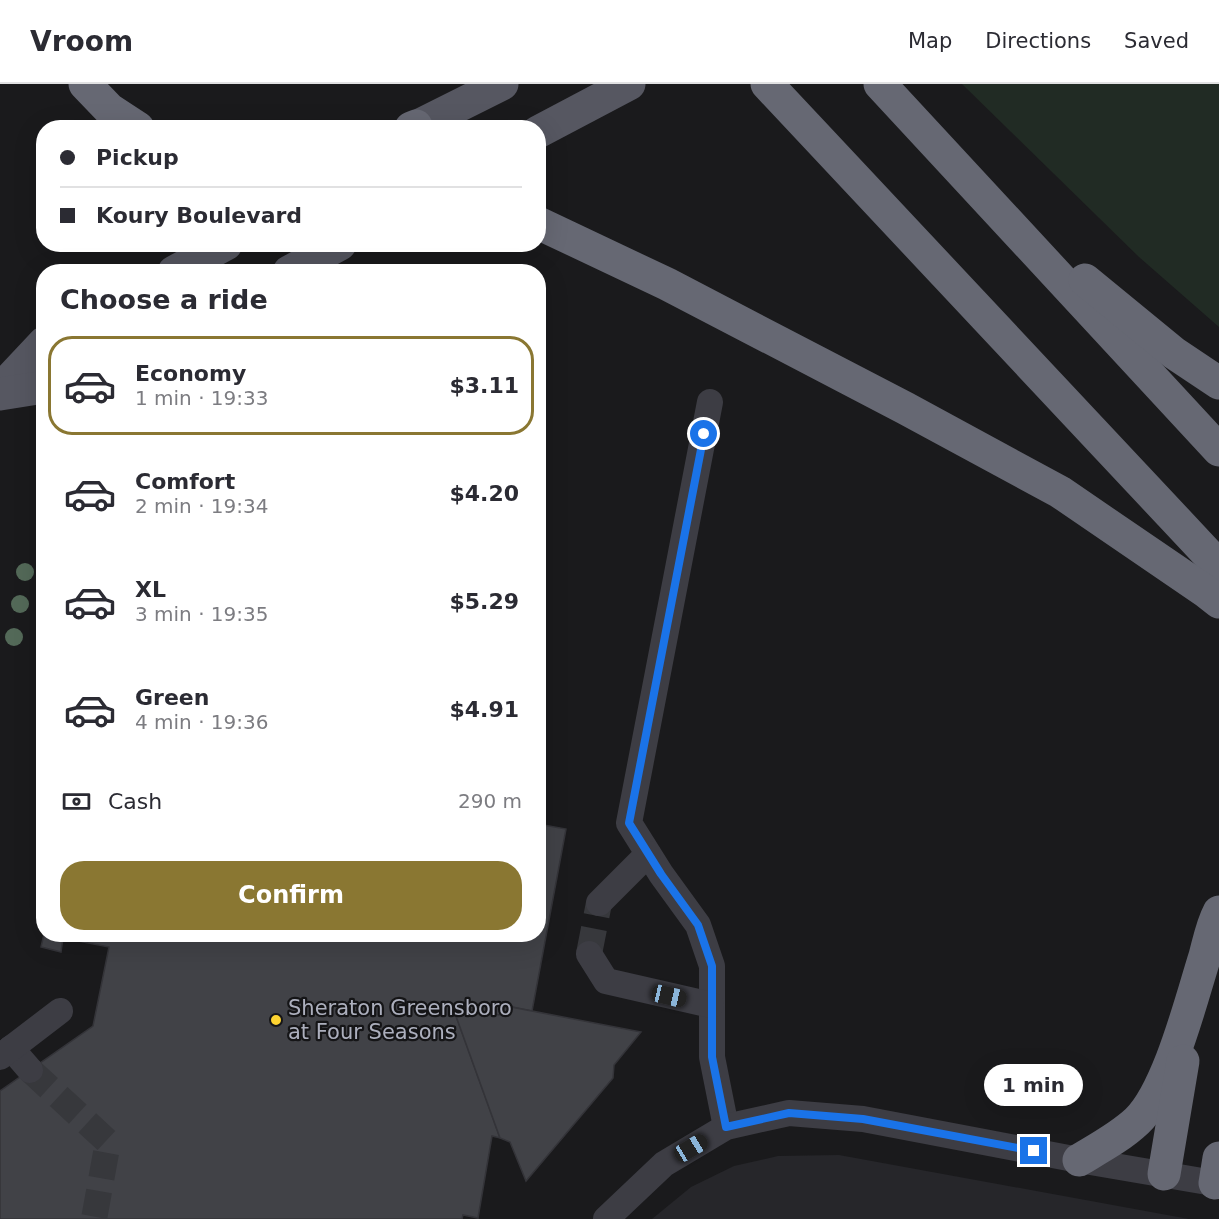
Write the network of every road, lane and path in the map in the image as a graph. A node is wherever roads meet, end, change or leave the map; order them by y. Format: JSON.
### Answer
{"nodes":[{"id":1,"x":85,"y":84,"type":"edge"},
{"id":2,"x":501,"y":84,"type":"edge"},
{"id":3,"x":629,"y":84,"type":"edge"},
{"id":4,"x":884,"y":88,"type":"edge"},
{"id":5,"x":774,"y":92,"type":"edge"},
{"id":6,"x":910,"y":116,"type":"junction"},
{"id":7,"x":126,"y":120,"type":"edge"},
{"id":8,"x":428,"y":120,"type":"edge"},
{"id":9,"x":546,"y":128,"type":"edge"},
{"id":10,"x":546,"y":227,"type":"edge"},
{"id":11,"x":211,"y":252,"type":"edge"},
{"id":12,"x":325,"y":252,"type":"edge"},
{"id":13,"x":189,"y":264,"type":"edge"},
{"id":14,"x":304,"y":264,"type":"edge"},
{"id":15,"x":36,"y":352,"type":"edge"},
{"id":16,"x":1219,"y":383,"type":"edge"},
{"id":17,"x":36,"y":388,"type":"edge"},
{"id":18,"x":0,"y":390,"type":"edge"},
{"id":19,"x":0,"y":394,"type":"edge"},
{"id":20,"x":710,"y":402,"type":"dead end"},
{"id":21,"x":1219,"y":450,"type":"edge"},
{"id":22,"x":1219,"y":566,"type":"edge"},
{"id":23,"x":1219,"y":603,"type":"edge"},
{"id":24,"x":648,"y":854,"type":"junction"},
{"id":25,"x":599,"y":903,"type":"tunnel mouth"},
{"id":26,"x":1219,"y":912,"type":"edge"},
{"id":27,"x":589,"y":954,"type":"tunnel mouth"},
{"id":28,"x":711,"y":1005,"type":"junction"},
{"id":29,"x":60,"y":1011,"type":"dead end"},
{"id":30,"x":1188,"y":1011,"type":"junction"},
{"id":31,"x":5,"y":1052,"type":"edge"},
{"id":32,"x":30,"y":1070,"type":"tunnel mouth"},
{"id":33,"x":726,"y":1127,"type":"junction"},
{"id":34,"x":1079,"y":1160,"type":"junction"},
{"id":35,"x":1164,"y":1174,"type":"junction"},
{"id":36,"x":1218,"y":1175,"type":"edge"},
{"id":37,"x":606,"y":1219,"type":"edge"}],
"edges":[{"from":1,"to":7,"type":"highway"},
{"from":2,"to":8,"type":"main road"},
{"from":3,"to":9,"type":"main road"},
{"from":4,"to":6,"type":"highway"},
{"from":5,"to":22,"type":"highway"},
{"from":6,"to":16,"type":"highway"},
{"from":6,"to":21,"type":"highway"},
{"from":10,"to":23,"type":"highway"},
{"from":11,"to":13,"type":"main road"},
{"from":12,"to":14,"type":"main road"},
{"from":15,"to":18,"type":"main road"},
{"from":17,"to":19,"type":"main road"},
{"from":20,"to":24,"type":"street"},
{"from":24,"to":25,"type":"street"},
{"from":24,"to":28,"type":"street"},
{"from":26,"to":30,"type":"highway"},
{"from":27,"to":28,"type":"street"},
{"from":28,"to":33,"type":"street"},
{"from":29,"to":31,"type":"street"},
{"from":30,"to":34,"type":"highway"},
{"from":30,"to":35,"type":"highway"},
{"from":31,"to":32,"type":"street"},
{"from":33,"to":34,"type":"street"},
{"from":33,"to":37,"type":"street"},
{"from":34,"to":35,"type":"street"},
{"from":35,"to":36,"type":"street"}]}
